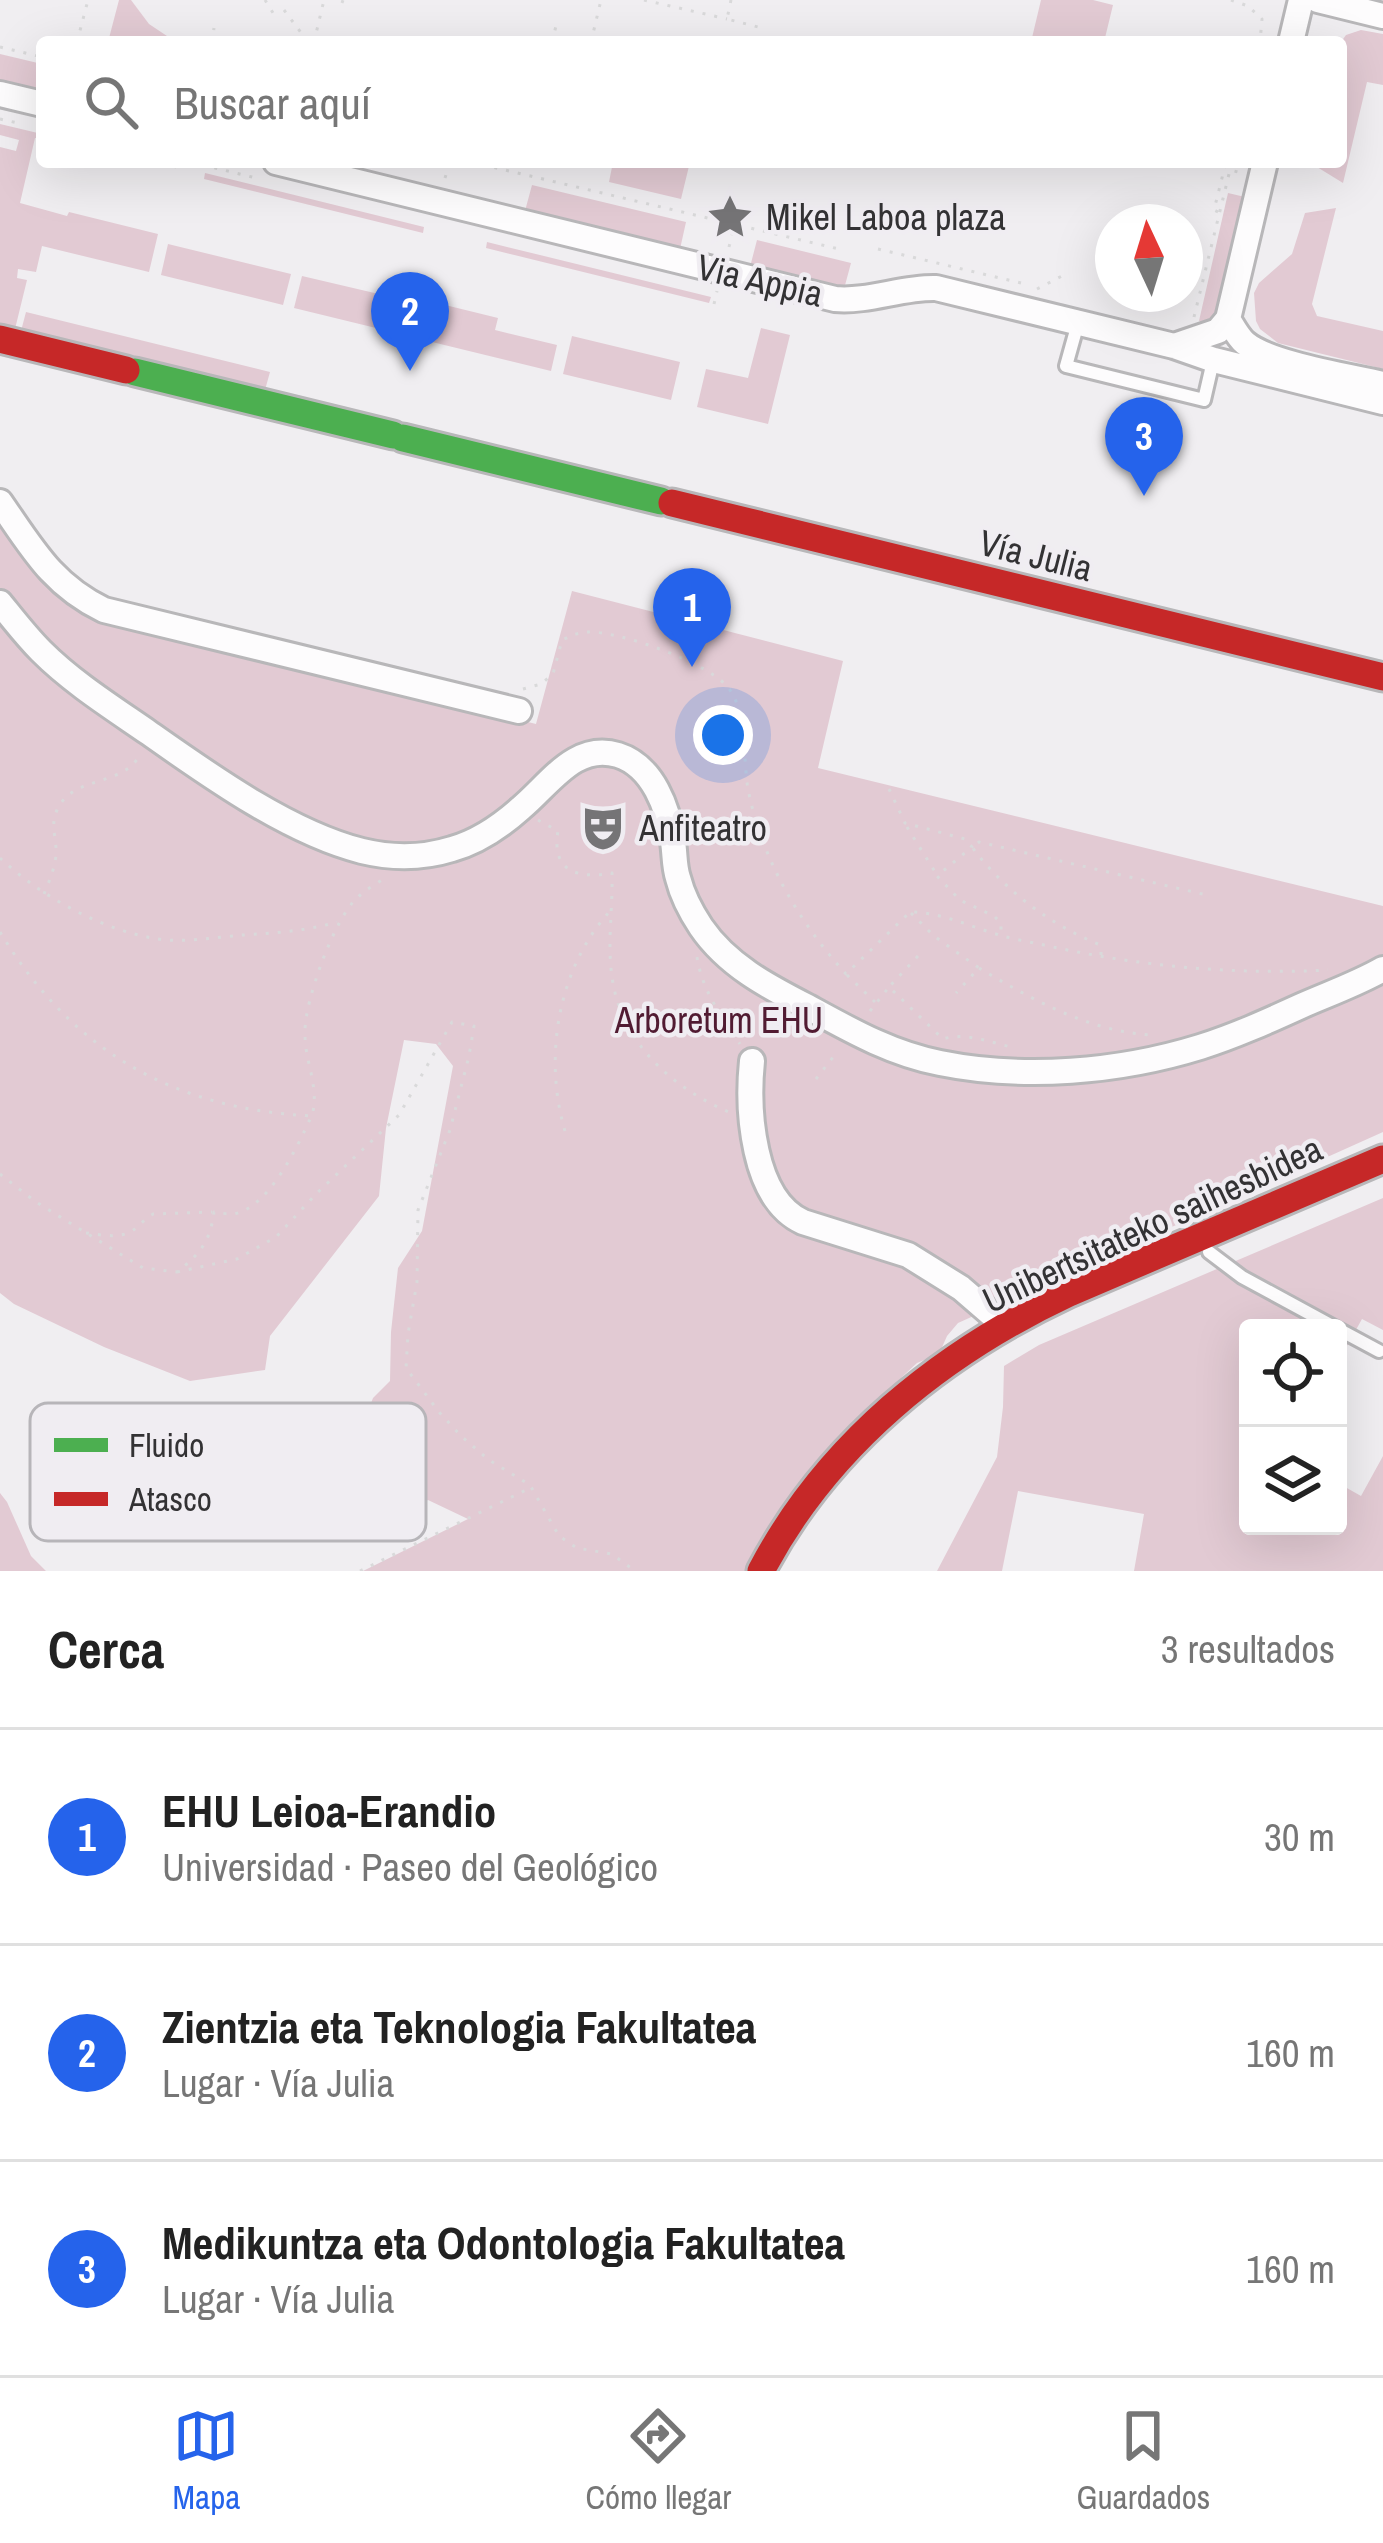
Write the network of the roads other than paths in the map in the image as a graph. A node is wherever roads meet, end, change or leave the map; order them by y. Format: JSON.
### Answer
{"nodes":[{"id":1,"x":1301,"y":0,"type":"edge"},
{"id":2,"x":1318,"y":0,"type":"edge"},
{"id":3,"x":1383,"y":16,"type":"edge"},
{"id":4,"x":1292,"y":36,"type":"edge"},
{"id":5,"x":0,"y":94,"type":"edge"},
{"id":6,"x":36,"y":103,"type":"edge"},
{"id":7,"x":300,"y":168,"type":"edge"},
{"id":8,"x":1263,"y":170,"type":"edge"},
{"id":9,"x":1228,"y":320,"type":"junction"},
{"id":10,"x":1078,"y":323,"type":"junction"},
{"id":11,"x":1183,"y":337,"type":"junction"},
{"id":12,"x":0,"y":339,"type":"edge"},
{"id":13,"x":1244,"y":342,"type":"junction"},
{"id":14,"x":1214,"y":360,"type":"junction"},
{"id":15,"x":1383,"y":384,"type":"edge"},
{"id":16,"x":1383,"y":402,"type":"edge"},
{"id":17,"x":0,"y":502,"type":"edge"},
{"id":18,"x":0,"y":603,"type":"edge"},
{"id":19,"x":1383,"y":677,"type":"edge"},
{"id":20,"x":519,"y":711,"type":"road end"},
{"id":21,"x":1383,"y":969,"type":"edge"},
{"id":22,"x":752,"y":1060,"type":"road end"},
{"id":23,"x":1383,"y":1159,"type":"edge"},
{"id":24,"x":1383,"y":1176,"type":"edge"},
{"id":25,"x":1209,"y":1252,"type":"junction"},
{"id":26,"x":1319,"y":1319,"type":"edge"},
{"id":27,"x":1005,"y":1326,"type":"junction"},
{"id":28,"x":1347,"y":1334,"type":"edge"},
{"id":29,"x":1379,"y":1352,"type":"dead end"},
{"id":30,"x":761,"y":1571,"type":"edge"},
{"id":31,"x":779,"y":1571,"type":"edge"}],
"edges":[{"from":1,"to":4,"type":"street"},
{"from":2,"to":3,"type":"street"},
{"from":5,"to":6,"type":"street"},
{"from":7,"to":10,"type":"street","name":"Via Appia"},
{"from":8,"to":9,"type":"street"},
{"from":9,"to":11,"type":"street"},
{"from":9,"to":13,"type":"street"},
{"from":10,"to":11,"type":"street","name":"Via Appia"},
{"from":10,"to":14,"type":"lane"},
{"from":11,"to":14,"type":"street","name":"Via Appia"},
{"from":12,"to":19,"type":"main road","name":"Vía Julia"},
{"from":13,"to":14,"type":"street"},
{"from":13,"to":15,"type":"street"},
{"from":14,"to":16,"type":"street","name":"Via Appia"},
{"from":17,"to":20,"type":"street"},
{"from":18,"to":21,"type":"street"},
{"from":22,"to":27,"type":"street"},
{"from":23,"to":27,"type":"main road","name":"Unibertsitateko saihesbidea"},
{"from":24,"to":25,"type":"main road","name":"Unibertsitateko saihesbidea"},
{"from":25,"to":26,"type":"lane"},
{"from":25,"to":31,"type":"main road","name":"Unibertsitateko saihesbidea"},
{"from":27,"to":30,"type":"main road","name":"Unibertsitateko saihesbidea"},
{"from":28,"to":29,"type":"lane"}]}
